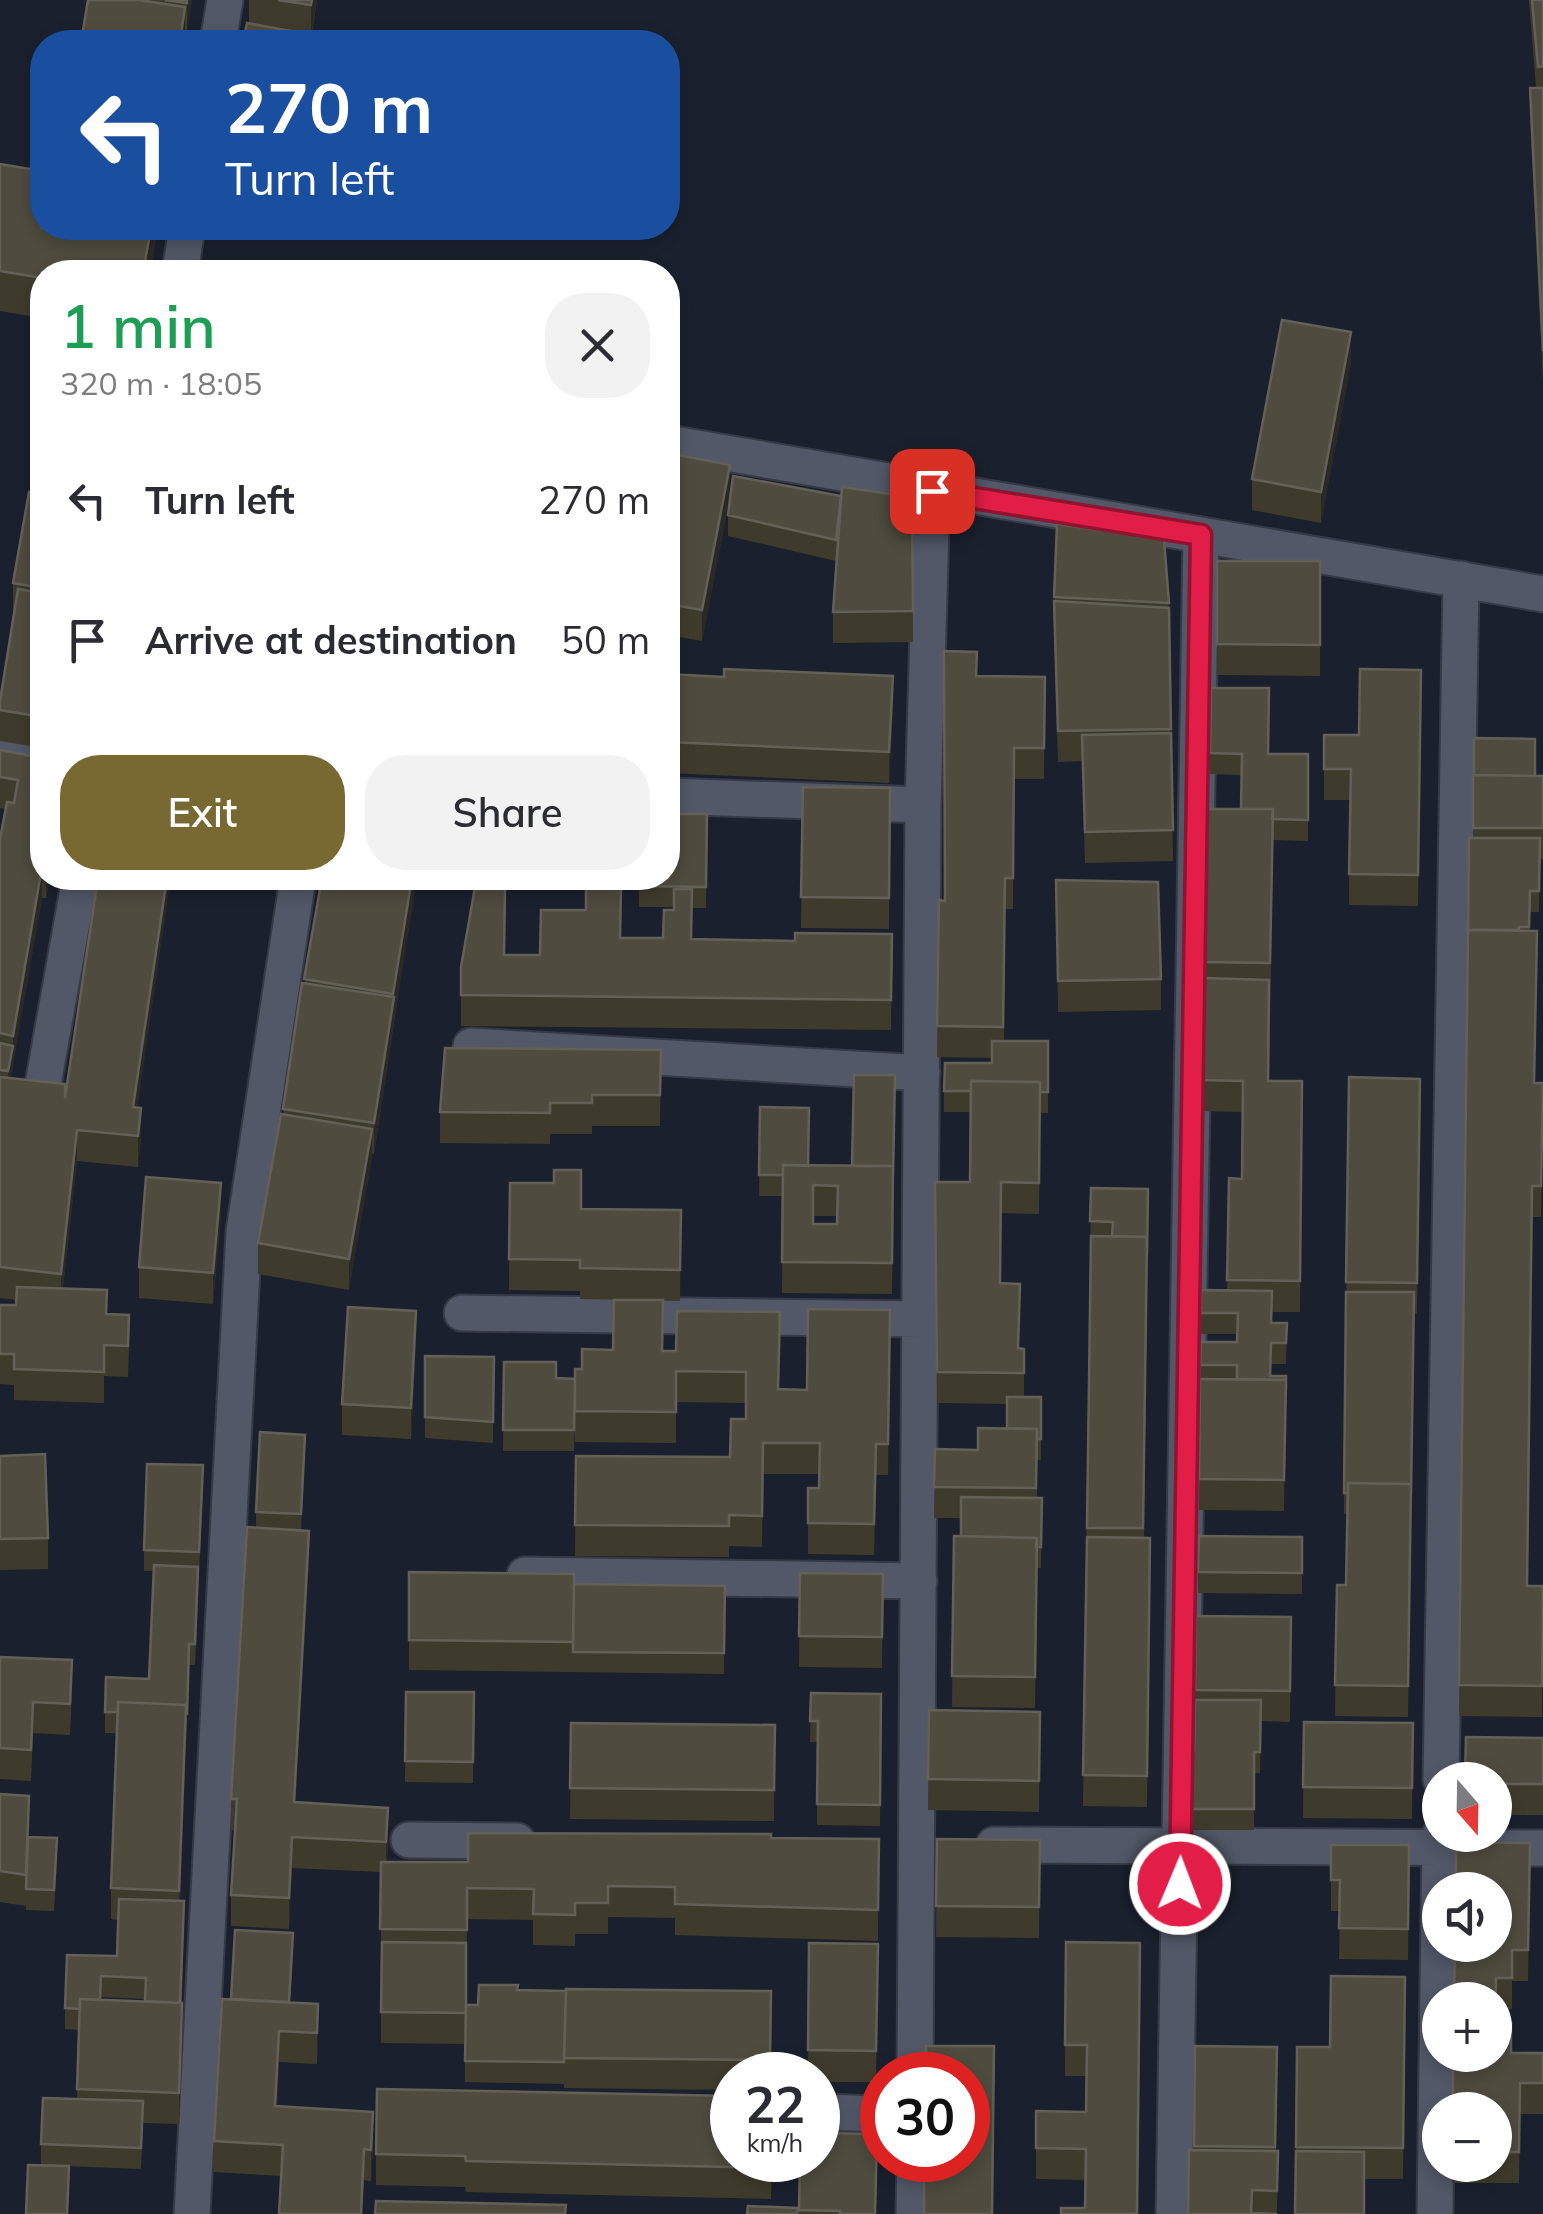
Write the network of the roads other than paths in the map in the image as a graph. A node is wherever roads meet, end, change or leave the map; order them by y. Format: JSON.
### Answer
{"nodes":[{"id":1,"x":224,"y":0,"type":"edge"},
{"id":2,"x":220,"y":30,"type":"edge"},
{"id":3,"x":680,"y":446,"type":"edge"},
{"id":4,"x":932,"y":491,"type":"junction"},
{"id":5,"x":1201,"y":535,"type":"junction"},
{"id":6,"x":1461,"y":579,"type":"junction"},
{"id":7,"x":1543,"y":594,"type":"edge"},
{"id":8,"x":0,"y":746,"type":"edge"},
{"id":9,"x":30,"y":751,"type":"edge"},
{"id":10,"x":680,"y":796,"type":"edge"},
{"id":11,"x":924,"y":805,"type":"junction"},
{"id":12,"x":78,"y":890,"type":"edge"},
{"id":13,"x":296,"y":890,"type":"edge"},
{"id":14,"x":471,"y":1046,"type":"edge"},
{"id":15,"x":922,"y":1073,"type":"junction"},
{"id":16,"x":42,"y":1090,"type":"edge"},
{"id":17,"x":462,"y":1313,"type":"dead end"},
{"id":18,"x":920,"y":1319,"type":"junction"},
{"id":19,"x":493,"y":1574,"type":"edge"},
{"id":20,"x":919,"y":1581,"type":"junction"},
{"id":21,"x":1441,"y":1762,"type":"edge"},
{"id":22,"x":409,"y":1840,"type":"dead end"},
{"id":23,"x":1422,"y":1840,"type":"edge"},
{"id":24,"x":546,"y":1841,"type":"edge"},
{"id":25,"x":878,"y":1844,"type":"edge"},
{"id":26,"x":918,"y":1844,"type":"junction"},
{"id":27,"x":1512,"y":1846,"type":"edge"},
{"id":28,"x":1181,"y":1847,"type":"junction"},
{"id":29,"x":1543,"y":1848,"type":"edge"},
{"id":30,"x":1440,"y":1852,"type":"edge"},
{"id":31,"x":916,"y":2052,"type":"edge"},
{"id":32,"x":914,"y":2182,"type":"edge"},
{"id":33,"x":192,"y":2214,"type":"edge"},
{"id":34,"x":914,"y":2214,"type":"edge"},
{"id":35,"x":1174,"y":2214,"type":"edge"},
{"id":36,"x":1435,"y":2214,"type":"edge"}],
"edges":[{"from":1,"to":2,"type":"street"},
{"from":3,"to":4,"type":"street"},
{"from":4,"to":5,"type":"street"},
{"from":4,"to":11,"type":"street"},
{"from":5,"to":6,"type":"street"},
{"from":5,"to":28,"type":"street"},
{"from":6,"to":7,"type":"street"},
{"from":6,"to":21,"type":"street"},
{"from":8,"to":9,"type":"street"},
{"from":10,"to":11,"type":"street"},
{"from":11,"to":15,"type":"street"},
{"from":12,"to":16,"type":"street"},
{"from":13,"to":33,"type":"street"},
{"from":14,"to":15,"type":"street"},
{"from":15,"to":18,"type":"street"},
{"from":17,"to":18,"type":"street"},
{"from":18,"to":20,"type":"street"},
{"from":19,"to":20,"type":"street"},
{"from":20,"to":26,"type":"street"},
{"from":22,"to":24,"type":"street"},
{"from":23,"to":28,"type":"street"},
{"from":25,"to":26,"type":"street"},
{"from":26,"to":28,"type":"street"},
{"from":26,"to":31,"type":"street"},
{"from":27,"to":29,"type":"street"},
{"from":28,"to":35,"type":"street"},
{"from":30,"to":36,"type":"street"},
{"from":32,"to":34,"type":"street"}]}
